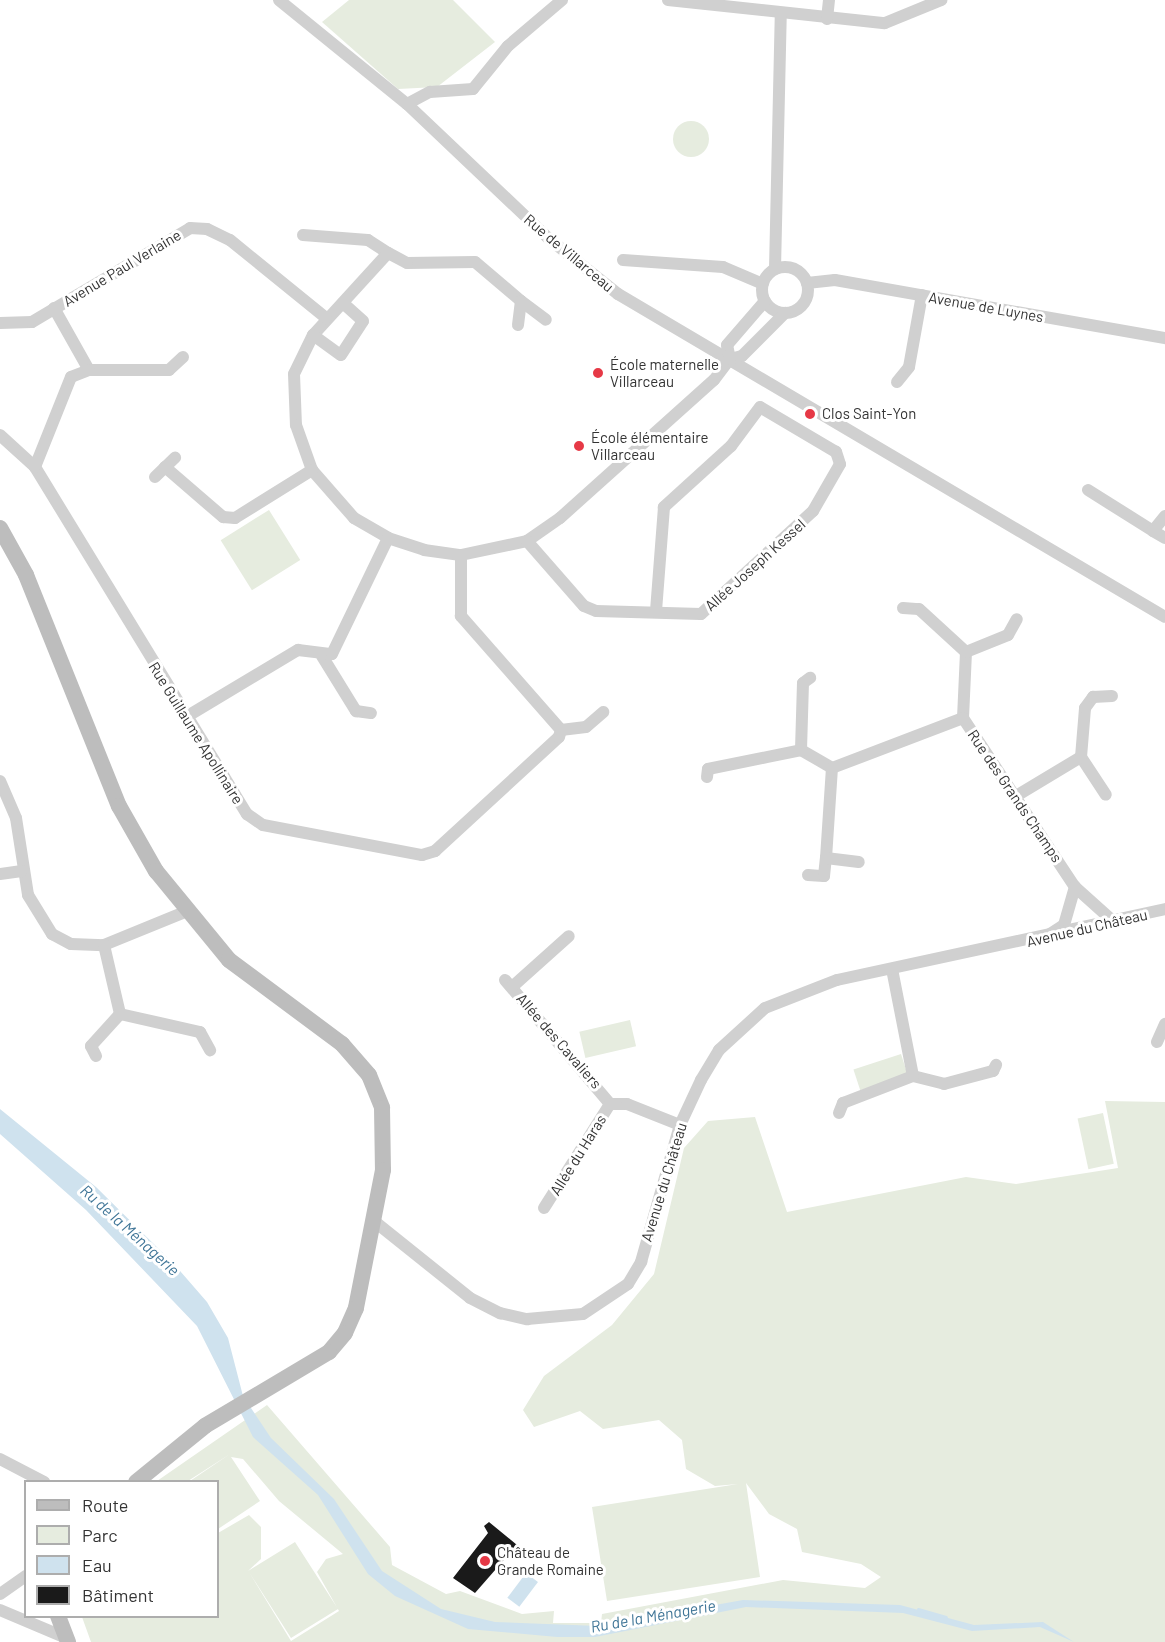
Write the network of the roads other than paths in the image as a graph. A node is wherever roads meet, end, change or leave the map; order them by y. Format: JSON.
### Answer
{"nodes":[{"id":1,"x":279,"y":0,"type":"edge"},
{"id":2,"x":562,"y":0,"type":"edge"},
{"id":3,"x":668,"y":0,"type":"edge"},
{"id":4,"x":829,"y":0,"type":"edge"},
{"id":5,"x":940,"y":0,"type":"edge"},
{"id":6,"x":781,"y":14,"type":"junction"},
{"id":7,"x":827,"y":19,"type":"junction"},
{"id":8,"x":407,"y":105,"type":"junction"},
{"id":9,"x":303,"y":235,"type":"dead end"},
{"id":10,"x":388,"y":253,"type":"junction"},
{"id":11,"x":623,"y":260,"type":"dead end"},
{"id":12,"x":775,"y":269,"type":"junction"},
{"id":13,"x":807,"y":283,"type":"junction"},
{"id":14,"x":763,"y":284,"type":"junction"},
{"id":15,"x":922,"y":296,"type":"junction"},
{"id":16,"x":520,"y":300,"type":"junction"},
{"id":17,"x":765,"y":301,"type":"junction"},
{"id":18,"x":343,"y":303,"type":"junction"},
{"id":19,"x":54,"y":309,"type":"junction"},
{"id":20,"x":785,"y":313,"type":"junction"},
{"id":21,"x":326,"y":318,"type":"junction"},
{"id":22,"x":546,"y":320,"type":"dead end"},
{"id":23,"x":0,"y":323,"type":"edge"},
{"id":24,"x":518,"y":325,"type":"dead end"},
{"id":25,"x":313,"y":335,"type":"junction"},
{"id":26,"x":1165,"y":338,"type":"edge"},
{"id":27,"x":183,"y":357,"type":"dead end"},
{"id":28,"x":730,"y":359,"type":"junction"},
{"id":29,"x":88,"y":370,"type":"junction"},
{"id":30,"x":897,"y":381,"type":"dead end"},
{"id":31,"x":0,"y":435,"type":"edge"},
{"id":32,"x":176,"y":458,"type":"dead end"},
{"id":33,"x":35,"y":467,"type":"junction"},
{"id":34,"x":165,"y":467,"type":"junction"},
{"id":35,"x":312,"y":470,"type":"junction"},
{"id":36,"x":155,"y":477,"type":"dead end"},
{"id":37,"x":1089,"y":490,"type":"dead end"},
{"id":38,"x":1165,"y":516,"type":"edge"},
{"id":39,"x":0,"y":528,"type":"edge"},
{"id":40,"x":1153,"y":531,"type":"junction"},
{"id":41,"x":388,"y":538,"type":"junction"},
{"id":42,"x":1165,"y":538,"type":"edge"},
{"id":43,"x":527,"y":542,"type":"junction"},
{"id":44,"x":461,"y":555,"type":"junction"},
{"id":45,"x":903,"y":608,"type":"dead end"},
{"id":46,"x":656,"y":612,"type":"junction"},
{"id":47,"x":1165,"y":617,"type":"edge"},
{"id":48,"x":1017,"y":619,"type":"dead end"},
{"id":49,"x":966,"y":652,"type":"junction"},
{"id":50,"x":322,"y":656,"type":"junction"},
{"id":51,"x":810,"y":678,"type":"dead end"},
{"id":52,"x":1112,"y":696,"type":"dead end"},
{"id":53,"x":603,"y":712,"type":"dead end"},
{"id":54,"x":371,"y":713,"type":"dead end"},
{"id":55,"x":186,"y":717,"type":"junction"},
{"id":56,"x":963,"y":718,"type":"junction"},
{"id":57,"x":561,"y":730,"type":"junction"},
{"id":58,"x":801,"y":750,"type":"junction"},
{"id":59,"x":1081,"y":757,"type":"junction"},
{"id":60,"x":832,"y":768,"type":"junction"},
{"id":61,"x":707,"y":777,"type":"dead end"},
{"id":62,"x":0,"y":781,"type":"edge"},
{"id":63,"x":1106,"y":795,"type":"dead end"},
{"id":64,"x":1016,"y":796,"type":"junction"},
{"id":65,"x":826,"y":858,"type":"junction"},
{"id":66,"x":859,"y":862,"type":"dead end"},
{"id":67,"x":22,"y":871,"type":"junction"},
{"id":68,"x":0,"y":874,"type":"edge"},
{"id":69,"x":808,"y":875,"type":"dead end"},
{"id":70,"x":1075,"y":887,"type":"junction"},
{"id":71,"x":1165,"y":909,"type":"edge"},
{"id":72,"x":185,"y":912,"type":"junction"},
{"id":73,"x":1114,"y":922,"type":"junction"},
{"id":74,"x":569,"y":936,"type":"dead end"},
{"id":75,"x":1040,"y":940,"type":"junction"},
{"id":76,"x":104,"y":945,"type":"junction"},
{"id":77,"x":892,"y":969,"type":"junction"},
{"id":78,"x":120,"y":1014,"type":"junction"},
{"id":79,"x":1165,"y":1024,"type":"edge"},
{"id":80,"x":1157,"y":1042,"type":"dead end"},
{"id":81,"x":210,"y":1050,"type":"dead end"},
{"id":82,"x":96,"y":1056,"type":"dead end"},
{"id":83,"x":996,"y":1065,"type":"dead end"},
{"id":84,"x":913,"y":1076,"type":"junction"},
{"id":85,"x":610,"y":1104,"type":"junction"},
{"id":86,"x":839,"y":1113,"type":"dead end"},
{"id":87,"x":680,"y":1125,"type":"junction"},
{"id":88,"x":544,"y":1208,"type":"dead end"},
{"id":89,"x":374,"y":1221,"type":"junction"},
{"id":90,"x":0,"y":1459,"type":"edge"},
{"id":91,"x":40,"y":1480,"type":"edge"},
{"id":92,"x":139,"y":1480,"type":"edge"},
{"id":93,"x":24,"y":1577,"type":"edge"},
{"id":94,"x":0,"y":1594,"type":"edge"},
{"id":95,"x":0,"y":1610,"type":"edge"},
{"id":96,"x":58,"y":1618,"type":"edge"},
{"id":97,"x":66,"y":1640,"type":"edge"}],
"edges":[{"from":1,"to":8,"type":"street","name":"Rue de Villarceau"},
{"from":2,"to":8,"type":"street"},
{"from":3,"to":6,"type":"street"},
{"from":4,"to":7,"type":"street"},
{"from":5,"to":7,"type":"street"},
{"from":6,"to":7,"type":"street"},
{"from":6,"to":12,"type":"street"},
{"from":8,"to":28,"type":"street","name":"Rue de Villarceau"},
{"from":9,"to":10,"type":"street"},
{"from":10,"to":16,"type":"street"},
{"from":10,"to":18,"type":"street"},
{"from":11,"to":14,"type":"street"},
{"from":12,"to":13,"type":"street"},
{"from":12,"to":14,"type":"street"},
{"from":13,"to":15,"type":"street","name":"Avenue de Luynes"},
{"from":13,"to":20,"type":"street"},
{"from":14,"to":17,"type":"street"},
{"from":15,"to":26,"type":"street","name":"Avenue de Luynes"},
{"from":15,"to":30,"type":"street"},
{"from":16,"to":22,"type":"street"},
{"from":16,"to":24,"type":"street"},
{"from":17,"to":20,"type":"street"},
{"from":17,"to":28,"type":"street"},
{"from":18,"to":21,"type":"street"},
{"from":18,"to":25,"type":"street"},
{"from":19,"to":21,"type":"street","name":"Avenue Paul Verlaine"},
{"from":19,"to":23,"type":"street","name":"Avenue Paul Verlaine"},
{"from":19,"to":29,"type":"street"},
{"from":20,"to":28,"type":"street"},
{"from":21,"to":25,"type":"street"},
{"from":25,"to":35,"type":"street"},
{"from":27,"to":29,"type":"street"},
{"from":28,"to":43,"type":"street"},
{"from":28,"to":47,"type":"street","name":"Rue de Villarceau"},
{"from":29,"to":33,"type":"street"},
{"from":31,"to":33,"type":"street","name":"Rue Guillaume Apollinaire"},
{"from":32,"to":34,"type":"street"},
{"from":33,"to":55,"type":"street","name":"Rue Guillaume Apollinaire"},
{"from":34,"to":35,"type":"street"},
{"from":34,"to":36,"type":"street"},
{"from":35,"to":41,"type":"street"},
{"from":37,"to":40,"type":"street"},
{"from":38,"to":40,"type":"street"},
{"from":39,"to":72,"type":"street"},
{"from":40,"to":42,"type":"street"},
{"from":41,"to":44,"type":"street"},
{"from":41,"to":50,"type":"street"},
{"from":43,"to":44,"type":"street"},
{"from":43,"to":46,"type":"street","name":"Allée Joseph Kessel"},
{"from":44,"to":57,"type":"street"},
{"from":45,"to":49,"type":"street"},
{"from":46,"to":46,"type":"street","name":"Allée Joseph Kessel"},
{"from":48,"to":49,"type":"street"},
{"from":49,"to":56,"type":"street"},
{"from":50,"to":54,"type":"street"},
{"from":50,"to":55,"type":"street"},
{"from":51,"to":58,"type":"street"},
{"from":52,"to":59,"type":"street"},
{"from":53,"to":57,"type":"street"},
{"from":55,"to":57,"type":"street","name":"Rue Guillaume Apollinaire"},
{"from":56,"to":60,"type":"street","name":"Rue des Grands Champs"},
{"from":56,"to":64,"type":"street","name":"Rue des Grands Champs"},
{"from":58,"to":60,"type":"street"},
{"from":58,"to":61,"type":"street"},
{"from":59,"to":63,"type":"street"},
{"from":59,"to":64,"type":"street"},
{"from":60,"to":65,"type":"street"},
{"from":62,"to":67,"type":"street"},
{"from":64,"to":70,"type":"street","name":"Rue des Grands Champs"},
{"from":65,"to":66,"type":"street"},
{"from":65,"to":69,"type":"street"},
{"from":67,"to":68,"type":"street"},
{"from":67,"to":76,"type":"street"},
{"from":70,"to":73,"type":"street","name":"Rue des Grands Champs"},
{"from":70,"to":75,"type":"street"},
{"from":71,"to":73,"type":"street","name":"Avenue du Château"},
{"from":72,"to":76,"type":"street"},
{"from":72,"to":89,"type":"street"},
{"from":73,"to":75,"type":"street","name":"Avenue du Château"},
{"from":74,"to":85,"type":"street","name":"Allée des Cavaliers"},
{"from":75,"to":77,"type":"street","name":"Avenue du Château"},
{"from":76,"to":78,"type":"street"},
{"from":77,"to":84,"type":"street"},
{"from":77,"to":87,"type":"street","name":"Avenue du Château"},
{"from":78,"to":81,"type":"street"},
{"from":78,"to":82,"type":"street"},
{"from":79,"to":80,"type":"street"},
{"from":83,"to":84,"type":"street"},
{"from":84,"to":86,"type":"street"},
{"from":85,"to":87,"type":"street","name":"Allée du Haras"},
{"from":85,"to":88,"type":"street","name":"Allée du Haras"},
{"from":87,"to":89,"type":"street","name":"Avenue du Château"},
{"from":89,"to":92,"type":"street"},
{"from":90,"to":91,"type":"street"},
{"from":93,"to":94,"type":"street"},
{"from":95,"to":97,"type":"street"},
{"from":96,"to":97,"type":"street"}]}
